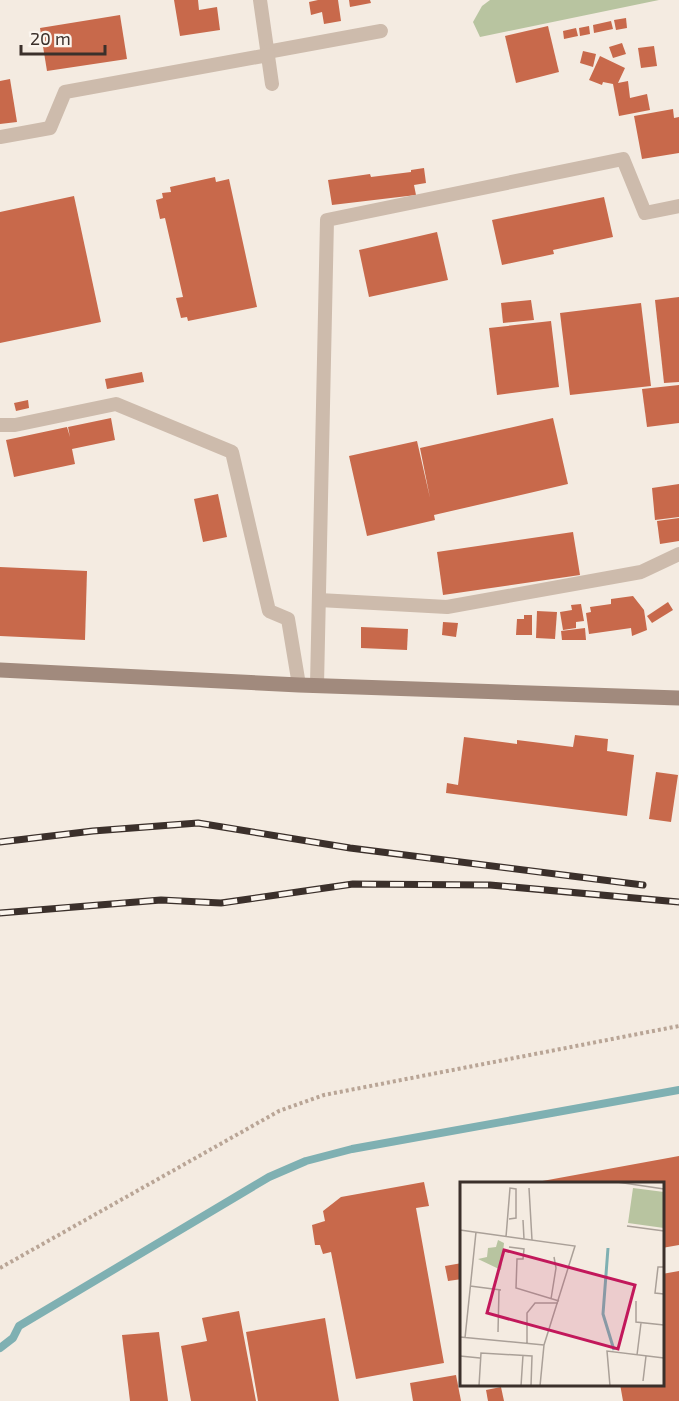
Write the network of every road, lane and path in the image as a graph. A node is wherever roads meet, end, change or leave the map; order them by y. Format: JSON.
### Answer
{"nodes":[{"id":1,"x":260,"y":0,"type":"edge"},
{"id":2,"x":381,"y":31,"type":"dead end"},
{"id":3,"x":267,"y":53,"type":"junction"},
{"id":4,"x":272,"y":84,"type":"dead end"},
{"id":5,"x":0,"y":136,"type":"edge"},
{"id":6,"x":679,"y":206,"type":"edge"},
{"id":7,"x":0,"y":425,"type":"edge"},
{"id":8,"x":679,"y":554,"type":"edge"},
{"id":9,"x":319,"y":600,"type":"junction"},
{"id":10,"x":0,"y":670,"type":"edge"},
{"id":11,"x":299,"y":685,"type":"junction"},
{"id":12,"x":317,"y":686,"type":"junction"},
{"id":13,"x":679,"y":698,"type":"edge"},
{"id":14,"x":679,"y":1026,"type":"edge"},
{"id":15,"x":0,"y":1268,"type":"edge"}],
"edges":[{"from":1,"to":3,"type":"lane"},
{"from":2,"to":3,"type":"lane"},
{"from":3,"to":4,"type":"lane"},
{"from":3,"to":5,"type":"lane"},
{"from":6,"to":9,"type":"lane"},
{"from":7,"to":11,"type":"lane"},
{"from":8,"to":9,"type":"lane"},
{"from":9,"to":12,"type":"lane"},
{"from":10,"to":11,"type":"street"},
{"from":11,"to":12,"type":"street"},
{"from":12,"to":13,"type":"street"},
{"from":14,"to":15,"type":"path"}]}
